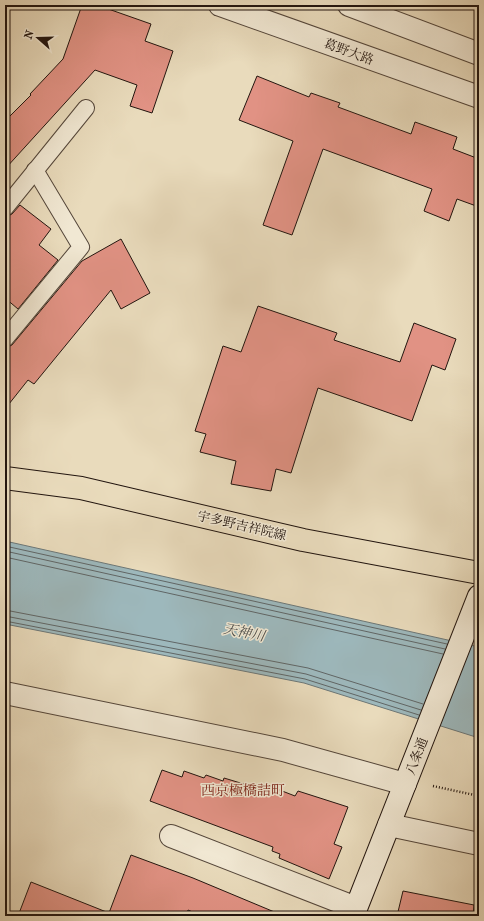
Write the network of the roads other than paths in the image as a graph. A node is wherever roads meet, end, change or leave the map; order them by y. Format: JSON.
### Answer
{"nodes":[{"id":1,"x":220,"y":5,"type":"edge"},
{"id":2,"x":350,"y":5,"type":"edge"},
{"id":3,"x":479,"y":54,"type":"edge"},
{"id":4,"x":479,"y":97,"type":"edge"},
{"id":5,"x":86,"y":108,"type":"dead end"},
{"id":6,"x":35,"y":170,"type":"junction"},
{"id":7,"x":5,"y":208,"type":"edge"},
{"id":8,"x":5,"y":339,"type":"edge"},
{"id":9,"x":5,"y":478,"type":"edge"},
{"id":10,"x":479,"y":573,"type":"edge"},
{"id":11,"x":476,"y":604,"type":"edge"},
{"id":12,"x":5,"y":693,"type":"edge"},
{"id":13,"x":405,"y":784,"type":"junction"},
{"id":14,"x":389,"y":825,"type":"junction"},
{"id":15,"x":170,"y":836,"type":"dead end"},
{"id":16,"x":479,"y":844,"type":"edge"},
{"id":17,"x":355,"y":912,"type":"edge"}],
"edges":[{"from":1,"to":4,"type":"street","name":"葛野大路"},
{"from":2,"to":3,"type":"street"},
{"from":5,"to":6,"type":"lane"},
{"from":6,"to":7,"type":"lane"},
{"from":6,"to":8,"type":"lane"},
{"from":9,"to":10,"type":"main road","name":"宇多野吉祥院線"},
{"from":11,"to":13,"type":"street","name":"八条通"},
{"from":12,"to":13,"type":"street"},
{"from":13,"to":14,"type":"street","name":"八条通"},
{"from":14,"to":16,"type":"street"},
{"from":14,"to":17,"type":"street","name":"八条通"},
{"from":15,"to":17,"type":"street"}]}
